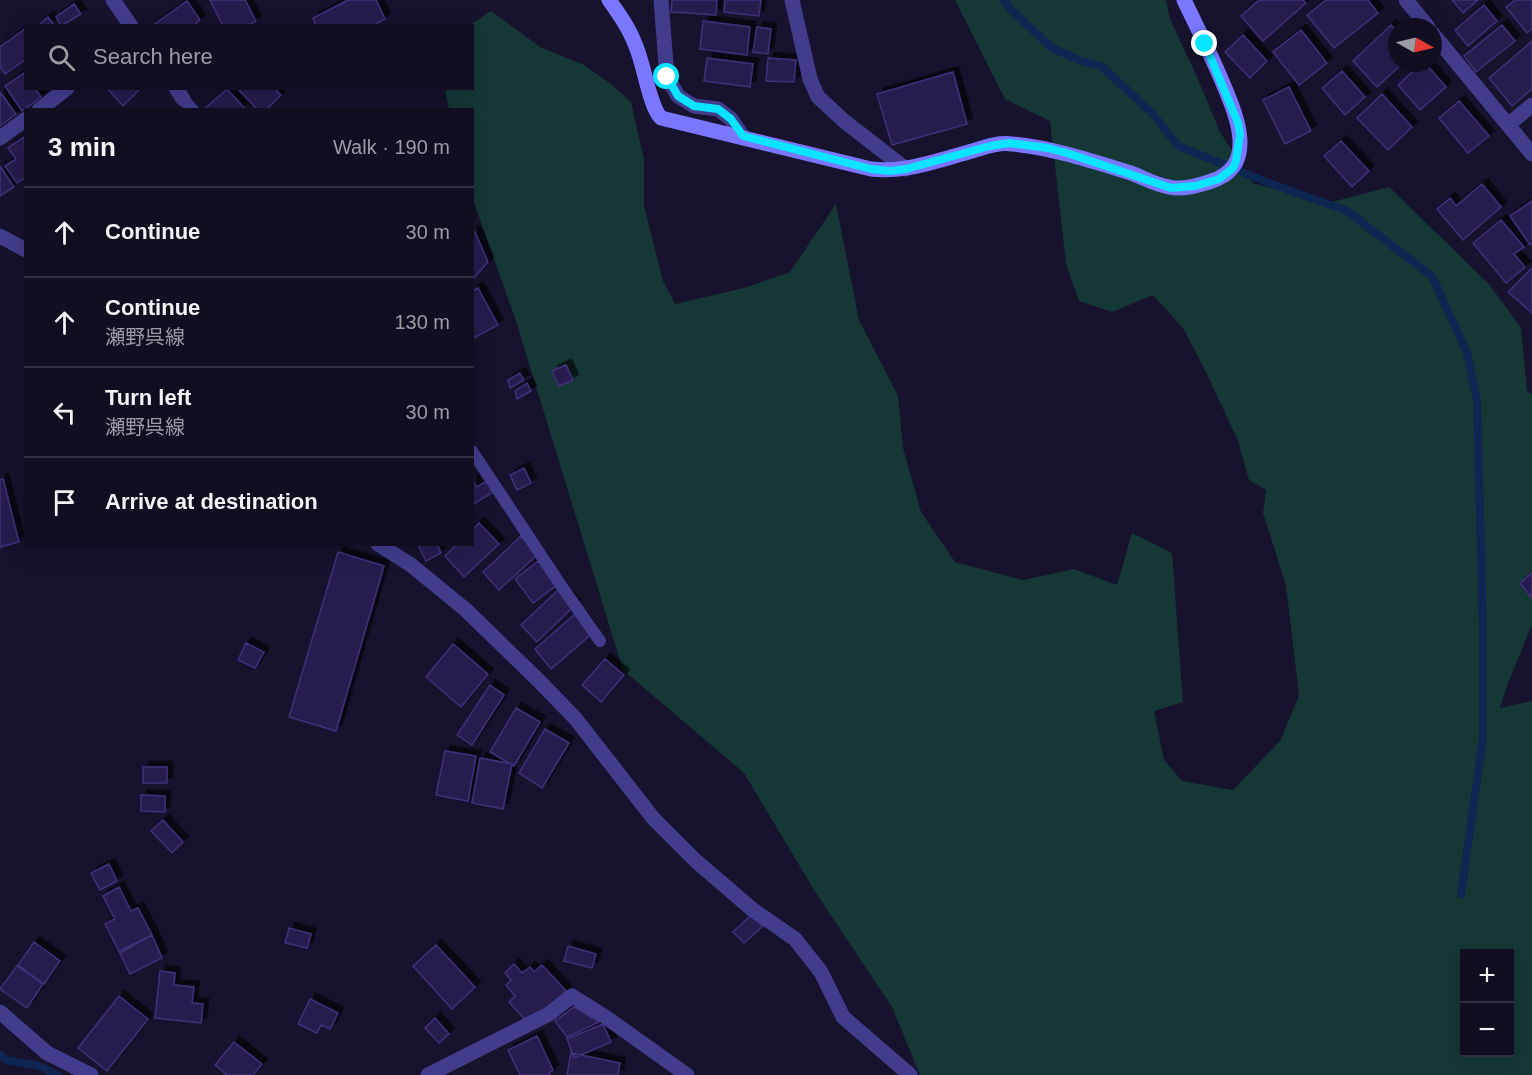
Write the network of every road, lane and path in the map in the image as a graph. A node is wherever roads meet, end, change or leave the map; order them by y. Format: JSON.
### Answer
{"nodes":[{"id":1,"x":113,"y":0,"type":"edge"},
{"id":2,"x":609,"y":0,"type":"edge"},
{"id":3,"x":661,"y":0,"type":"edge"},
{"id":4,"x":792,"y":0,"type":"edge"},
{"id":5,"x":1185,"y":0,"type":"edge"},
{"id":6,"x":1406,"y":0,"type":"edge"},
{"id":7,"x":1421,"y":18,"type":"edge"},
{"id":8,"x":130,"y":24,"type":"edge"},
{"id":9,"x":1442,"y":44,"type":"edge"},
{"id":10,"x":64,"y":90,"type":"edge"},
{"id":11,"x":1532,"y":105,"type":"edge"},
{"id":12,"x":42,"y":108,"type":"edge"},
{"id":13,"x":24,"y":120,"type":"edge"},
{"id":14,"x":1508,"y":125,"type":"junction"},
{"id":15,"x":743,"y":136,"type":"junction"},
{"id":16,"x":0,"y":138,"type":"edge"},
{"id":17,"x":1532,"y":154,"type":"edge"},
{"id":18,"x":906,"y":169,"type":"junction"},
{"id":19,"x":0,"y":236,"type":"edge"},
{"id":20,"x":24,"y":249,"type":"edge"},
{"id":21,"x":474,"y":454,"type":"edge"},
{"id":22,"x":381,"y":546,"type":"edge"},
{"id":23,"x":600,"y":640,"type":"dead end"},
{"id":24,"x":0,"y":1012,"type":"edge"},
{"id":25,"x":91,"y":1075,"type":"edge"},
{"id":26,"x":428,"y":1075,"type":"edge"},
{"id":27,"x":687,"y":1075,"type":"edge"},
{"id":28,"x":910,"y":1075,"type":"edge"}],
"edges":[{"from":1,"to":8,"type":"street"},
{"from":2,"to":15,"type":"main road"},
{"from":3,"to":15,"type":"street"},
{"from":4,"to":18,"type":"street"},
{"from":5,"to":18,"type":"main road"},
{"from":6,"to":7,"type":"street"},
{"from":9,"to":14,"type":"street"},
{"from":10,"to":12,"type":"street"},
{"from":11,"to":14,"type":"street"},
{"from":13,"to":16,"type":"street"},
{"from":14,"to":17,"type":"street"},
{"from":15,"to":18,"type":"main road"},
{"from":19,"to":20,"type":"street"},
{"from":21,"to":23,"type":"lane"},
{"from":22,"to":28,"type":"street"},
{"from":24,"to":25,"type":"street"},
{"from":26,"to":27,"type":"street"}]}
